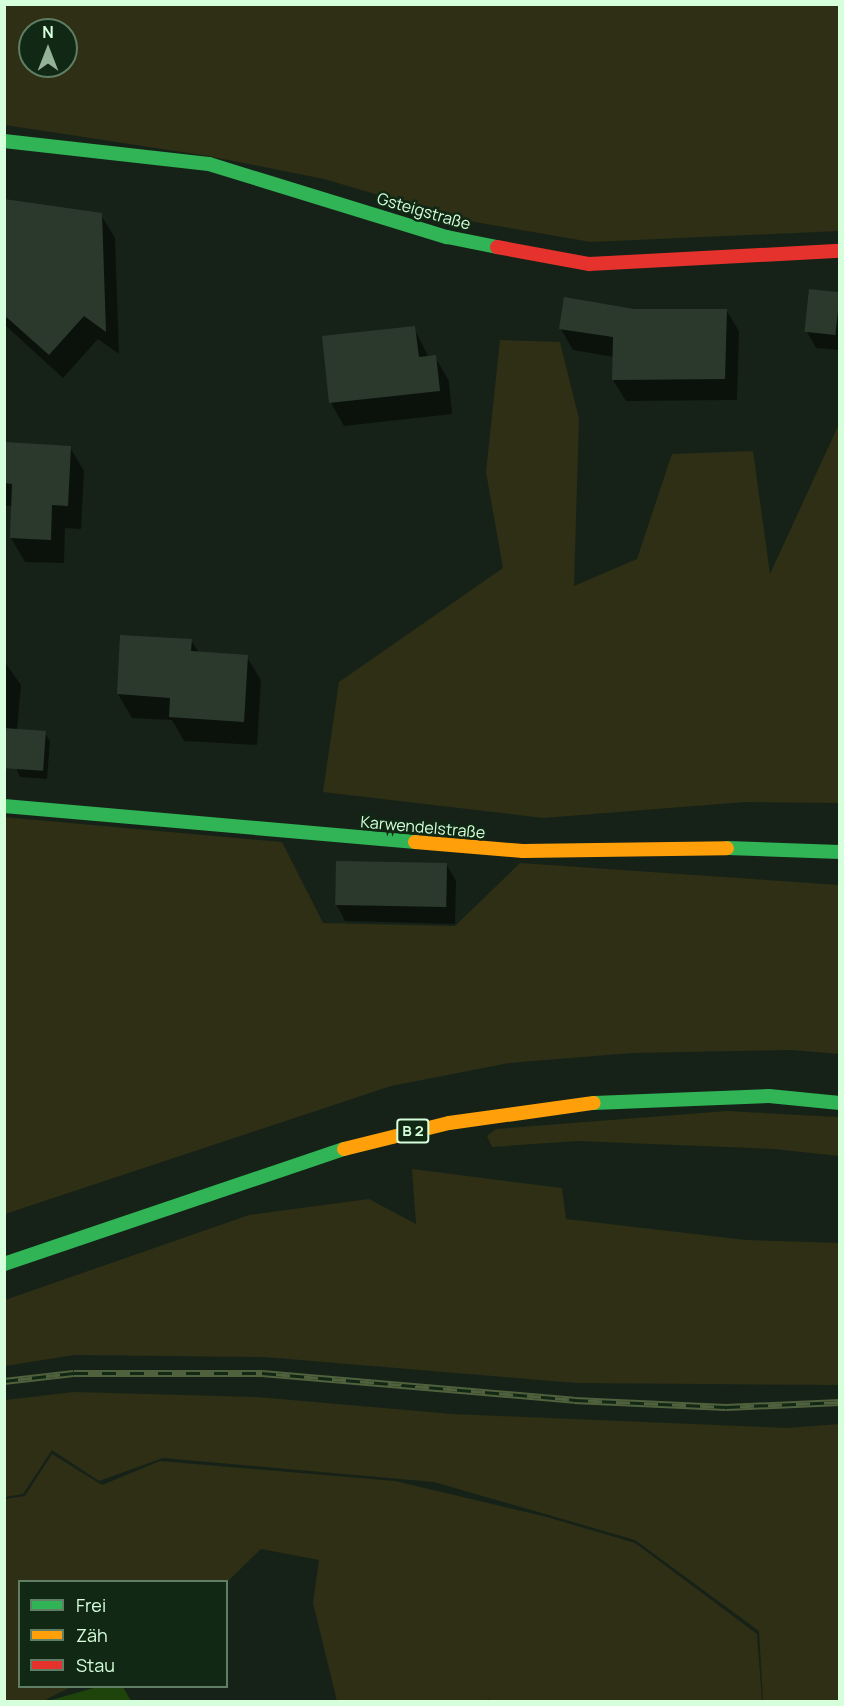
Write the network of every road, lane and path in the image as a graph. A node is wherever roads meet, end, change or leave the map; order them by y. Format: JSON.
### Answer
{"nodes":[{"id":1,"x":4,"y":141,"type":"edge"},
{"id":2,"x":840,"y":251,"type":"edge"},
{"id":3,"x":4,"y":806,"type":"edge"},
{"id":4,"x":840,"y":852,"type":"edge"},
{"id":5,"x":840,"y":1103,"type":"edge"},
{"id":6,"x":4,"y":1264,"type":"edge"}],
"edges":[{"from":1,"to":2,"type":"street","name":"Gsteigstraße"},
{"from":3,"to":4,"type":"street","name":"Karwendelstraße"},
{"from":5,"to":6,"type":"street","number":"B 2"}]}
